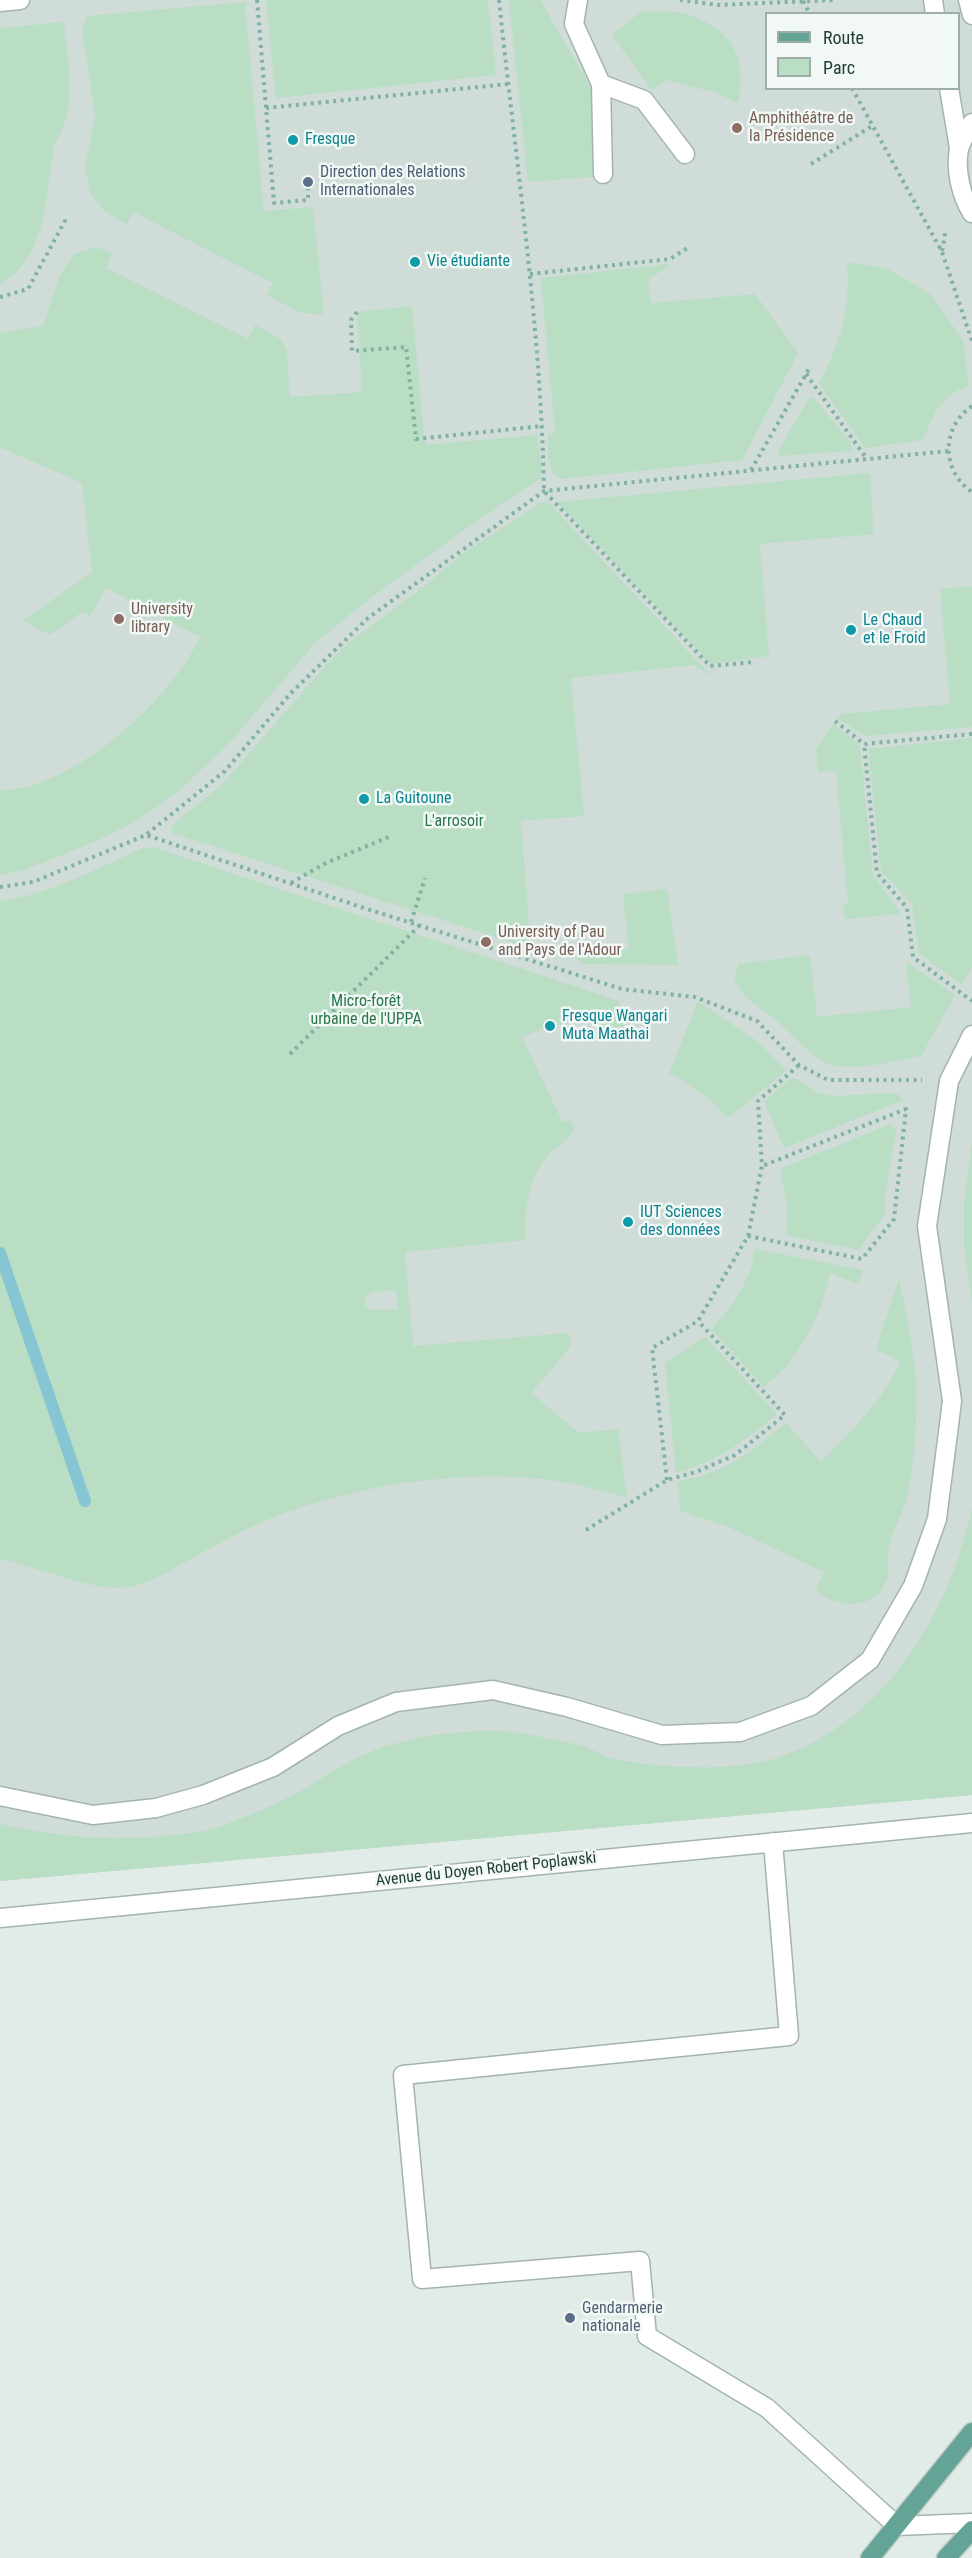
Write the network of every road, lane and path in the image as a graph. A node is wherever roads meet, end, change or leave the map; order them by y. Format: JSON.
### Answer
{"nodes":[{"id":1,"x":20,"y":0,"type":"edge"},
{"id":2,"x":257,"y":0,"type":"edge"},
{"id":3,"x":499,"y":0,"type":"edge"},
{"id":4,"x":578,"y":0,"type":"edge"},
{"id":5,"x":680,"y":0,"type":"edge"},
{"id":6,"x":833,"y":0,"type":"edge"},
{"id":7,"x":968,"y":0,"type":"edge"},
{"id":8,"x":803,"y":1,"type":"edge"},
{"id":9,"x":0,"y":2,"type":"edge"},
{"id":10,"x":972,"y":15,"type":"edge"},
{"id":11,"x":508,"y":84,"type":"junction"},
{"id":12,"x":601,"y":84,"type":"junction"},
{"id":13,"x":853,"y":90,"type":"edge"},
{"id":14,"x":949,"y":90,"type":"edge"},
{"id":15,"x":266,"y":108,"type":"junction"},
{"id":16,"x":972,"y":123,"type":"edge"},
{"id":17,"x":872,"y":126,"type":"junction"},
{"id":18,"x":959,"y":148,"type":"junction"},
{"id":19,"x":685,"y":154,"type":"dead end"},
{"id":20,"x":811,"y":164,"type":"dead end"},
{"id":21,"x":603,"y":174,"type":"dead end"},
{"id":22,"x":308,"y":187,"type":"dead end"},
{"id":23,"x":972,"y":213,"type":"edge"},
{"id":24,"x":67,"y":217,"type":"dead end"},
{"id":25,"x":689,"y":247,"type":"dead end"},
{"id":26,"x":530,"y":274,"type":"junction"},
{"id":27,"x":0,"y":297,"type":"edge"},
{"id":28,"x":357,"y":312,"type":"dead end"},
{"id":29,"x":972,"y":341,"type":"edge"},
{"id":30,"x":809,"y":369,"type":"dead end"},
{"id":31,"x":806,"y":374,"type":"junction"},
{"id":32,"x":972,"y":406,"type":"edge"},
{"id":33,"x":543,"y":426,"type":"junction"},
{"id":34,"x":948,"y":451,"type":"junction"},
{"id":35,"x":867,"y":459,"type":"junction"},
{"id":36,"x":751,"y":471,"type":"junction"},
{"id":37,"x":544,"y":491,"type":"junction"},
{"id":38,"x":972,"y":492,"type":"edge"},
{"id":39,"x":754,"y":663,"type":"dead end"},
{"id":40,"x":835,"y":722,"type":"dead end"},
{"id":41,"x":972,"y":734,"type":"edge"},
{"id":42,"x":864,"y":744,"type":"junction"},
{"id":43,"x":146,"y":835,"type":"junction"},
{"id":44,"x":391,"y":836,"type":"dead end"},
{"id":45,"x":425,"y":878,"type":"dead end"},
{"id":46,"x":290,"y":883,"type":"junction"},
{"id":47,"x":0,"y":887,"type":"edge"},
{"id":48,"x":411,"y":922,"type":"junction"},
{"id":49,"x":420,"y":925,"type":"junction"},
{"id":50,"x":972,"y":1001,"type":"edge"},
{"id":51,"x":972,"y":1035,"type":"edge"},
{"id":52,"x":290,"y":1054,"type":"dead end"},
{"id":53,"x":799,"y":1065,"type":"junction"},
{"id":54,"x":949,"y":1081,"type":"junction"},
{"id":55,"x":762,"y":1166,"type":"junction"},
{"id":56,"x":748,"y":1236,"type":"junction"},
{"id":57,"x":698,"y":1321,"type":"junction"},
{"id":58,"x":667,"y":1480,"type":"junction"},
{"id":59,"x":586,"y":1530,"type":"dead end"},
{"id":60,"x":0,"y":1796,"type":"edge"},
{"id":61,"x":972,"y":1823,"type":"edge"},
{"id":62,"x":773,"y":1842,"type":"junction"},
{"id":63,"x":0,"y":1918,"type":"edge"},
{"id":64,"x":972,"y":2432,"type":"edge"},
{"id":65,"x":972,"y":2523,"type":"edge"},
{"id":66,"x":897,"y":2526,"type":"junction"},
{"id":67,"x":972,"y":2530,"type":"edge"},
{"id":68,"x":870,"y":2558,"type":"edge"},
{"id":69,"x":946,"y":2558,"type":"edge"}],
"edges":[{"from":1,"to":9,"type":"street"},
{"from":2,"to":15,"type":"path"},
{"from":3,"to":11,"type":"path"},
{"from":4,"to":12,"type":"street"},
{"from":5,"to":8,"type":"path"},
{"from":6,"to":8,"type":"path"},
{"from":7,"to":10,"type":"street"},
{"from":11,"to":15,"type":"path"},
{"from":11,"to":26,"type":"path"},
{"from":12,"to":19,"type":"street"},
{"from":12,"to":21,"type":"street"},
{"from":13,"to":17,"type":"path"},
{"from":14,"to":18,"type":"street"},
{"from":15,"to":22,"type":"path"},
{"from":16,"to":18,"type":"street"},
{"from":17,"to":20,"type":"path"},
{"from":17,"to":29,"type":"path"},
{"from":18,"to":23,"type":"street"},
{"from":24,"to":27,"type":"path"},
{"from":25,"to":26,"type":"path"},
{"from":26,"to":33,"type":"path"},
{"from":28,"to":33,"type":"path"},
{"from":30,"to":31,"type":"path"},
{"from":31,"to":35,"type":"path"},
{"from":31,"to":36,"type":"path"},
{"from":32,"to":34,"type":"path"},
{"from":33,"to":37,"type":"path"},
{"from":34,"to":35,"type":"path"},
{"from":34,"to":38,"type":"path"},
{"from":35,"to":36,"type":"path"},
{"from":36,"to":37,"type":"path"},
{"from":37,"to":39,"type":"path"},
{"from":37,"to":43,"type":"path"},
{"from":40,"to":42,"type":"path"},
{"from":41,"to":42,"type":"path"},
{"from":42,"to":50,"type":"path"},
{"from":43,"to":46,"type":"path"},
{"from":43,"to":47,"type":"path"},
{"from":44,"to":46,"type":"path"},
{"from":45,"to":48,"type":"path"},
{"from":46,"to":48,"type":"path"},
{"from":48,"to":49,"type":"path"},
{"from":49,"to":52,"type":"path"},
{"from":49,"to":53,"type":"path"},
{"from":51,"to":54,"type":"street"},
{"from":53,"to":54,"type":"path"},
{"from":53,"to":55,"type":"path"},
{"from":54,"to":60,"type":"street"},
{"from":55,"to":56,"type":"path"},
{"from":55,"to":56,"type":"path"},
{"from":56,"to":57,"type":"path"},
{"from":57,"to":58,"type":"path"},
{"from":57,"to":58,"type":"path"},
{"from":58,"to":59,"type":"path"},
{"from":61,"to":62,"type":"street","name":"Avenue du Doyen Robert Poplawski"},
{"from":62,"to":63,"type":"street","name":"Avenue du Doyen Robert Poplawski"},
{"from":62,"to":66,"type":"street"},
{"from":64,"to":66,"type":"main road"},
{"from":65,"to":66,"type":"street"},
{"from":66,"to":68,"type":"main road"},
{"from":67,"to":69,"type":"main road"}]}
